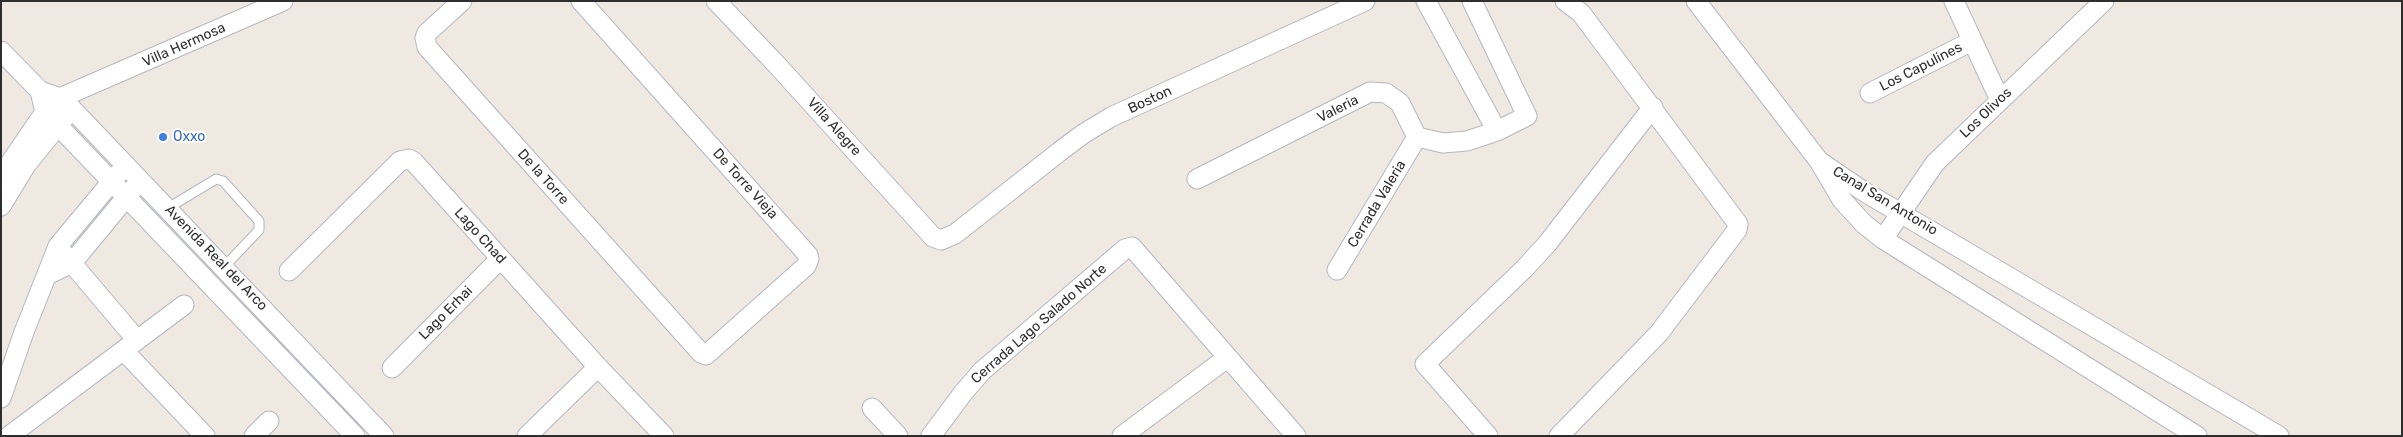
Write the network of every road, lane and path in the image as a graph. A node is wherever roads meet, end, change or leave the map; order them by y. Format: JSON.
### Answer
{"nodes":[{"id":1,"x":283,"y":1,"type":"edge"},
{"id":2,"x":462,"y":1,"type":"edge"},
{"id":3,"x":581,"y":1,"type":"edge"},
{"id":4,"x":716,"y":1,"type":"edge"},
{"id":5,"x":1365,"y":1,"type":"edge"},
{"id":6,"x":1426,"y":1,"type":"edge"},
{"id":7,"x":1472,"y":1,"type":"edge"},
{"id":8,"x":1565,"y":1,"type":"edge"},
{"id":9,"x":1696,"y":1,"type":"edge"},
{"id":10,"x":1954,"y":1,"type":"edge"},
{"id":11,"x":2100,"y":3,"type":"edge"},
{"id":12,"x":1580,"y":7,"type":"edge"},
{"id":13,"x":1972,"y":42,"type":"junction"},
{"id":14,"x":1,"y":51,"type":"edge"},
{"id":15,"x":40,"y":91,"type":"junction"},
{"id":16,"x":1870,"y":94,"type":"dead end"},
{"id":17,"x":2000,"y":100,"type":"junction"},
{"id":18,"x":66,"y":103,"type":"junction"},
{"id":19,"x":1653,"y":107,"type":"junction"},
{"id":20,"x":51,"y":118,"type":"junction"},
{"id":21,"x":1497,"y":131,"type":"junction"},
{"id":22,"x":1417,"y":138,"type":"junction"},
{"id":23,"x":1819,"y":161,"type":"junction"},
{"id":24,"x":126,"y":165,"type":"junction"},
{"id":25,"x":1,"y":176,"type":"edge"},
{"id":26,"x":1197,"y":179,"type":"dead end"},
{"id":27,"x":141,"y":180,"type":"junction"},
{"id":28,"x":111,"y":182,"type":"junction"},
{"id":29,"x":125,"y":198,"type":"junction"},
{"id":30,"x":1,"y":206,"type":"edge"},
{"id":31,"x":168,"y":208,"type":"junction"},
{"id":32,"x":1902,"y":212,"type":"junction"},
{"id":33,"x":955,"y":234,"type":"joint"},
{"id":34,"x":1883,"y":240,"type":"junction"},
{"id":35,"x":58,"y":246,"type":"junction"},
{"id":36,"x":500,"y":259,"type":"junction"},
{"id":37,"x":72,"y":263,"type":"junction"},
{"id":38,"x":224,"y":267,"type":"junction"},
{"id":39,"x":1337,"y":270,"type":"dead end"},
{"id":40,"x":289,"y":271,"type":"dead end"},
{"id":41,"x":47,"y":275,"type":"junction"},
{"id":42,"x":184,"y":305,"type":"dead end"},
{"id":43,"x":131,"y":345,"type":"junction"},
{"id":44,"x":702,"y":353,"type":"joint"},
{"id":45,"x":1227,"y":358,"type":"junction"},
{"id":46,"x":598,"y":367,"type":"junction"},
{"id":47,"x":392,"y":368,"type":"dead end"},
{"id":48,"x":332,"y":381,"type":"junction"},
{"id":49,"x":317,"y":395,"type":"junction"},
{"id":50,"x":1,"y":398,"type":"edge"},
{"id":51,"x":872,"y":408,"type":"dead end"},
{"id":52,"x":269,"y":421,"type":"dead end"},
{"id":53,"x":9,"y":436,"type":"edge"},
{"id":54,"x":205,"y":436,"type":"edge"},
{"id":55,"x":254,"y":436,"type":"edge"},
{"id":56,"x":355,"y":436,"type":"edge"},
{"id":57,"x":384,"y":436,"type":"edge"},
{"id":58,"x":527,"y":436,"type":"edge"},
{"id":59,"x":664,"y":436,"type":"edge"},
{"id":60,"x":898,"y":436,"type":"edge"},
{"id":61,"x":931,"y":436,"type":"edge"},
{"id":62,"x":1122,"y":436,"type":"edge"},
{"id":63,"x":1296,"y":436,"type":"edge"},
{"id":64,"x":1488,"y":436,"type":"edge"},
{"id":65,"x":1559,"y":436,"type":"edge"},
{"id":66,"x":2197,"y":436,"type":"edge"},
{"id":67,"x":2279,"y":436,"type":"edge"}],
"edges":[{"from":1,"to":18,"type":"street","name":"Villa Hermosa"},
{"from":2,"to":44,"type":"street","name":"De la Torre"},
{"from":3,"to":44,"type":"street","name":"De Torre Vieja"},
{"from":4,"to":33,"type":"street","name":"Villa Alegre"},
{"from":5,"to":33,"type":"street","name":"Boston"},
{"from":6,"to":21,"type":"street"},
{"from":7,"to":21,"type":"street"},
{"from":8,"to":12,"type":"street"},
{"from":9,"to":23,"type":"street"},
{"from":10,"to":13,"type":"street"},
{"from":11,"to":17,"type":"street","name":"Los Olivos"},
{"from":12,"to":19,"type":"street"},
{"from":13,"to":16,"type":"street","name":"Los Capulines"},
{"from":13,"to":17,"type":"street"},
{"from":14,"to":15,"type":"street","name":"Avenida Real del Arco"},
{"from":15,"to":18,"type":"street","name":"Avenida Real del Arco"},
{"from":15,"to":20,"type":"street"},
{"from":17,"to":32,"type":"street","name":"Los Olivos"},
{"from":18,"to":20,"type":"street","name":"Villa Hermosa"},
{"from":18,"to":24,"type":"street","name":"Avenida Real del Arco"},
{"from":19,"to":64,"type":"street"},
{"from":19,"to":65,"type":"street"},
{"from":20,"to":25,"type":"street","name":"Villa Hermosa"},
{"from":20,"to":28,"type":"street","name":"Avenida Real del Arco"},
{"from":20,"to":30,"type":"street","name":"Villa Hermosa"},
{"from":21,"to":22,"type":"street"},
{"from":22,"to":26,"type":"street","name":"Valeria"},
{"from":22,"to":39,"type":"street","name":"Cerrada Valeria"},
{"from":23,"to":32,"type":"street","name":"Canal San Antonio"},
{"from":23,"to":34,"type":"street","name":"Canal San Antonio"},
{"from":24,"to":27,"type":"street","name":"Avenida Real del Arco"},
{"from":24,"to":28,"type":"street"},
{"from":27,"to":29,"type":"street"},
{"from":27,"to":31,"type":"street","name":"Avenida Real del Arco"},
{"from":28,"to":29,"type":"street","name":"Avenida Real del Arco"},
{"from":28,"to":35,"type":"street"},
{"from":29,"to":37,"type":"street"},
{"from":29,"to":49,"type":"street","name":"Avenida Real del Arco"},
{"from":31,"to":38,"type":"street","name":"Avenida Real del Arco"},
{"from":31,"to":38,"type":"lane"},
{"from":32,"to":34,"type":"street","name":"Los Olivos"},
{"from":32,"to":67,"type":"street","name":"Canal San Antonio"},
{"from":34,"to":66,"type":"street","name":"Canal San Antonio"},
{"from":35,"to":37,"type":"street"},
{"from":35,"to":41,"type":"street"},
{"from":36,"to":40,"type":"street","name":"Lago Chad"},
{"from":36,"to":46,"type":"street","name":"Lago Chad"},
{"from":36,"to":47,"type":"street","name":"Lago Erhai"},
{"from":37,"to":41,"type":"street"},
{"from":37,"to":43,"type":"street"},
{"from":38,"to":48,"type":"street","name":"Avenida Real del Arco"},
{"from":41,"to":50,"type":"street"},
{"from":42,"to":43,"type":"street"},
{"from":43,"to":53,"type":"street"},
{"from":43,"to":54,"type":"street"},
{"from":45,"to":61,"type":"street","name":"Cerrada Lago Salado Norte"},
{"from":45,"to":62,"type":"street"},
{"from":45,"to":63,"type":"street"},
{"from":46,"to":58,"type":"street"},
{"from":46,"to":59,"type":"street","name":"Lago Chad"},
{"from":48,"to":49,"type":"street"},
{"from":48,"to":57,"type":"street","name":"Avenida Real del Arco"},
{"from":49,"to":56,"type":"street","name":"Avenida Real del Arco"},
{"from":51,"to":60,"type":"street"},
{"from":52,"to":55,"type":"street"}]}
